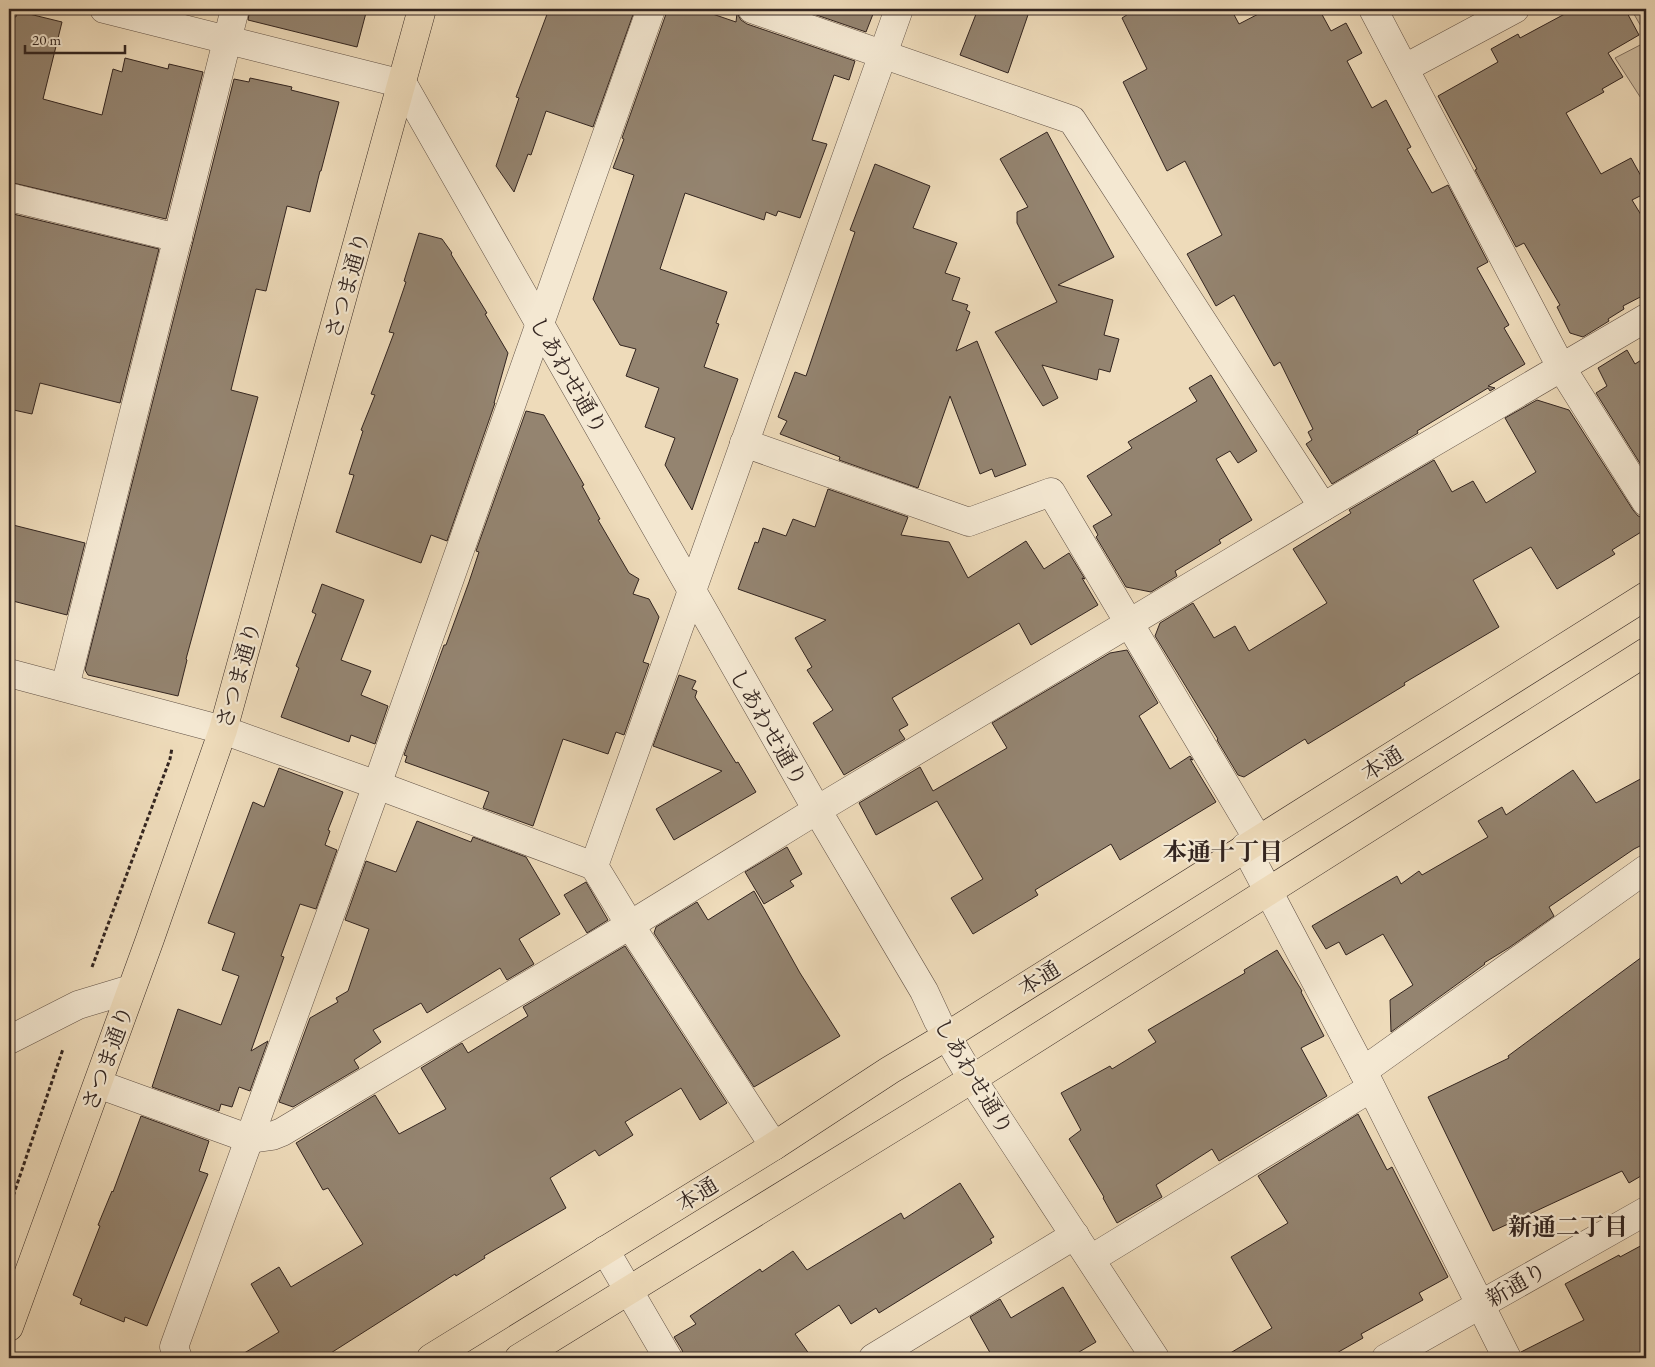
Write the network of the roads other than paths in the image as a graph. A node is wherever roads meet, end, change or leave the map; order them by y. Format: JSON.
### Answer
{"nodes":[{"id":1,"x":104,"y":9,"type":"edge"},
{"id":2,"x":235,"y":9,"type":"edge"},
{"id":3,"x":422,"y":9,"type":"edge"},
{"id":4,"x":651,"y":9,"type":"edge"},
{"id":5,"x":752,"y":9,"type":"edge"},
{"id":6,"x":899,"y":9,"type":"edge"},
{"id":7,"x":1373,"y":9,"type":"edge"},
{"id":8,"x":1515,"y":9,"type":"edge"},
{"id":9,"x":228,"y":40,"type":"junction"},
{"id":10,"x":882,"y":54,"type":"junction"},
{"id":11,"x":1404,"y":68,"type":"junction"},
{"id":12,"x":403,"y":84,"type":"junction"},
{"id":13,"x":9,"y":197,"type":"edge"},
{"id":14,"x":178,"y":238,"type":"junction"},
{"id":15,"x":1646,"y":318,"type":"edge"},
{"id":16,"x":540,"y":325,"type":"junction"},
{"id":17,"x":1561,"y":367,"type":"junction"},
{"id":18,"x":744,"y":443,"type":"junction"},
{"id":19,"x":1646,"y":502,"type":"edge"},
{"id":20,"x":1323,"y":507,"type":"junction"},
{"id":21,"x":692,"y":590,"type":"junction"},
{"id":22,"x":1646,"y":596,"type":"edge"},
{"id":23,"x":1129,"y":623,"type":"junction"},
{"id":24,"x":1646,"y":652,"type":"edge"},
{"id":25,"x":9,"y":673,"type":"edge"},
{"id":26,"x":65,"y":687,"type":"junction"},
{"id":27,"x":223,"y":730,"type":"junction"},
{"id":28,"x":377,"y":785,"type":"junction"},
{"id":29,"x":817,"y":810,"type":"junction"},
{"id":30,"x":1252,"y":844,"type":"junction"},
{"id":31,"x":594,"y":866,"type":"junction"},
{"id":32,"x":1646,"y":869,"type":"edge"},
{"id":33,"x":1268,"y":892,"type":"junction"},
{"id":34,"x":630,"y":925,"type":"junction"},
{"id":35,"x":132,"y":989,"type":"junction"},
{"id":36,"x":948,"y":1036,"type":"junction"},
{"id":37,"x":9,"y":1040,"type":"edge"},
{"id":38,"x":972,"y":1079,"type":"junction"},
{"id":39,"x":1367,"y":1080,"type":"junction"},
{"id":40,"x":98,"y":1084,"type":"junction"},
{"id":41,"x":250,"y":1139,"type":"junction"},
{"id":42,"x":774,"y":1146,"type":"junction"},
{"id":43,"x":1646,"y":1211,"type":"edge"},
{"id":44,"x":1075,"y":1235,"type":"junction"},
{"id":45,"x":605,"y":1250,"type":"junction"},
{"id":46,"x":1091,"y":1258,"type":"junction"},
{"id":47,"x":628,"y":1290,"type":"junction"},
{"id":48,"x":1481,"y":1304,"type":"junction"},
{"id":49,"x":9,"y":1327,"type":"edge"},
{"id":50,"x":178,"y":1358,"type":"edge"},
{"id":51,"x":431,"y":1358,"type":"edge"},
{"id":52,"x":519,"y":1358,"type":"edge"},
{"id":53,"x":668,"y":1358,"type":"edge"},
{"id":54,"x":873,"y":1358,"type":"edge"},
{"id":55,"x":1155,"y":1358,"type":"edge"},
{"id":56,"x":1386,"y":1358,"type":"edge"},
{"id":57,"x":1507,"y":1358,"type":"edge"}],
"edges":[{"from":1,"to":9,"type":"street"},
{"from":2,"to":9,"type":"street"},
{"from":3,"to":12,"type":"main road","name":"さつま通り"},
{"from":4,"to":16,"type":"street"},
{"from":5,"to":10,"type":"street"},
{"from":6,"to":10,"type":"street"},
{"from":7,"to":11,"type":"street"},
{"from":8,"to":11,"type":"street"},
{"from":9,"to":12,"type":"street"},
{"from":9,"to":14,"type":"street"},
{"from":10,"to":18,"type":"street"},
{"from":10,"to":20,"type":"street"},
{"from":11,"to":17,"type":"street"},
{"from":12,"to":16,"type":"street","name":"しあわせ通り"},
{"from":12,"to":27,"type":"main road","name":"さつま通り"},
{"from":13,"to":14,"type":"street"},
{"from":14,"to":26,"type":"street"},
{"from":15,"to":17,"type":"street"},
{"from":16,"to":21,"type":"street","name":"しあわせ通り"},
{"from":16,"to":28,"type":"street"},
{"from":17,"to":19,"type":"street"},
{"from":17,"to":20,"type":"street"},
{"from":18,"to":21,"type":"street"},
{"from":18,"to":23,"type":"street"},
{"from":20,"to":23,"type":"street"},
{"from":21,"to":29,"type":"street","name":"しあわせ通り"},
{"from":21,"to":31,"type":"street"},
{"from":22,"to":30,"type":"main road","name":"本通"},
{"from":23,"to":29,"type":"street"},
{"from":23,"to":30,"type":"street"},
{"from":24,"to":33,"type":"main road","name":"本通"},
{"from":25,"to":26,"type":"street"},
{"from":26,"to":27,"type":"street"},
{"from":27,"to":28,"type":"street"},
{"from":27,"to":35,"type":"main road","name":"さつま通り"},
{"from":28,"to":31,"type":"street"},
{"from":28,"to":41,"type":"street"},
{"from":29,"to":34,"type":"street"},
{"from":29,"to":36,"type":"street","name":"しあわせ通り"},
{"from":30,"to":33,"type":"street"},
{"from":30,"to":36,"type":"main road","name":"本通"},
{"from":31,"to":34,"type":"street"},
{"from":32,"to":39,"type":"street"},
{"from":33,"to":38,"type":"main road","name":"本通"},
{"from":33,"to":39,"type":"street"},
{"from":34,"to":41,"type":"street"},
{"from":34,"to":42,"type":"street"},
{"from":35,"to":37,"type":"street"},
{"from":35,"to":40,"type":"main road","name":"さつま通り"},
{"from":36,"to":38,"type":"street","name":"しあわせ通り"},
{"from":36,"to":42,"type":"main road","name":"本通"},
{"from":38,"to":44,"type":"street","name":"しあわせ通り"},
{"from":38,"to":47,"type":"main road","name":"本通"},
{"from":39,"to":46,"type":"street"},
{"from":39,"to":48,"type":"street"},
{"from":40,"to":41,"type":"street"},
{"from":40,"to":49,"type":"main road","name":"さつま通り"},
{"from":41,"to":50,"type":"street"},
{"from":42,"to":45,"type":"main road","name":"本通"},
{"from":43,"to":48,"type":"street","name":"新通り"},
{"from":44,"to":46,"type":"street","name":"しあわせ通り"},
{"from":44,"to":54,"type":"street"},
{"from":45,"to":47,"type":"street"},
{"from":45,"to":51,"type":"main road","name":"本通"},
{"from":46,"to":55,"type":"street","name":"しあわせ通り"},
{"from":47,"to":52,"type":"main road","name":"本通"},
{"from":47,"to":53,"type":"street"},
{"from":48,"to":56,"type":"street","name":"新通り"},
{"from":48,"to":57,"type":"street"}]}
